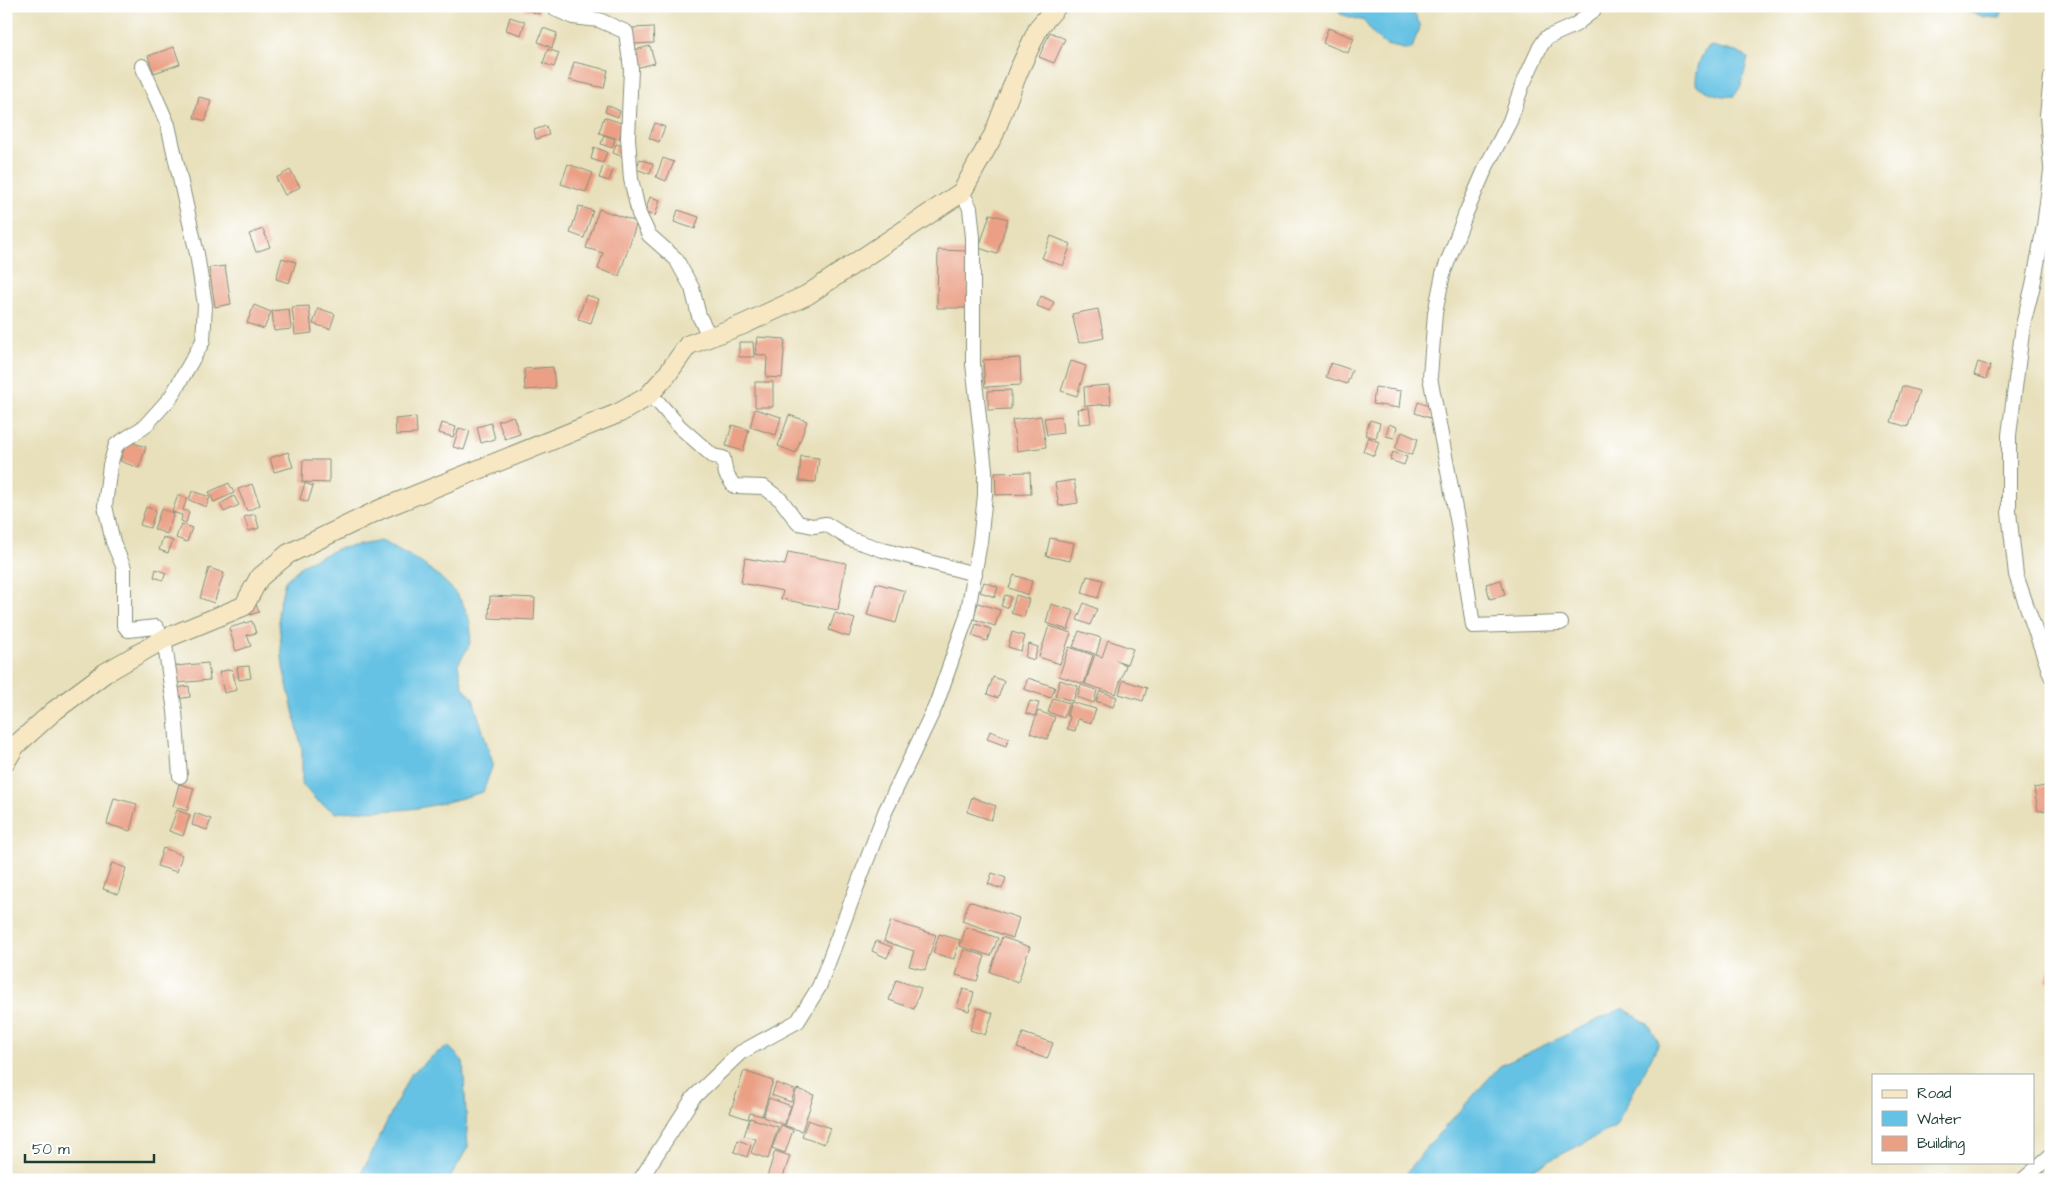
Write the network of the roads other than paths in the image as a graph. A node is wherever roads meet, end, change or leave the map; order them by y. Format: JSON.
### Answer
{"nodes":[{"id":1,"x":555,"y":6,"type":"edge"},
{"id":2,"x":1057,"y":6,"type":"edge"},
{"id":3,"x":1596,"y":6,"type":"edge"},
{"id":4,"x":142,"y":66,"type":"dead end"},
{"id":5,"x":2051,"y":77,"type":"edge"},
{"id":6,"x":2051,"y":167,"type":"edge"},
{"id":7,"x":2051,"y":171,"type":"edge"},
{"id":8,"x":962,"y":192,"type":"junction"},
{"id":9,"x":710,"y":337,"type":"junction"},
{"id":10,"x":647,"y":397,"type":"junction"},
{"id":11,"x":975,"y":574,"type":"junction"},
{"id":12,"x":1561,"y":623,"type":"dead end"},
{"id":13,"x":164,"y":639,"type":"junction"},
{"id":14,"x":2051,"y":676,"type":"edge"},
{"id":15,"x":6,"y":760,"type":"edge"},
{"id":16,"x":180,"y":776,"type":"dead end"},
{"id":17,"x":2051,"y":1155,"type":"edge"},
{"id":18,"x":640,"y":1180,"type":"edge"},
{"id":19,"x":2023,"y":1180,"type":"edge"}],
"edges":[{"from":1,"to":9,"type":"street"},
{"from":2,"to":8,"type":"street"},
{"from":3,"to":12,"type":"street"},
{"from":4,"to":13,"type":"street"},
{"from":5,"to":6,"type":"street"},
{"from":7,"to":14,"type":"street"},
{"from":8,"to":9,"type":"street"},
{"from":8,"to":11,"type":"street"},
{"from":9,"to":10,"type":"street"},
{"from":10,"to":11,"type":"street"},
{"from":10,"to":13,"type":"street"},
{"from":11,"to":18,"type":"street"},
{"from":13,"to":15,"type":"street"},
{"from":13,"to":16,"type":"street"},
{"from":17,"to":19,"type":"street"}]}
